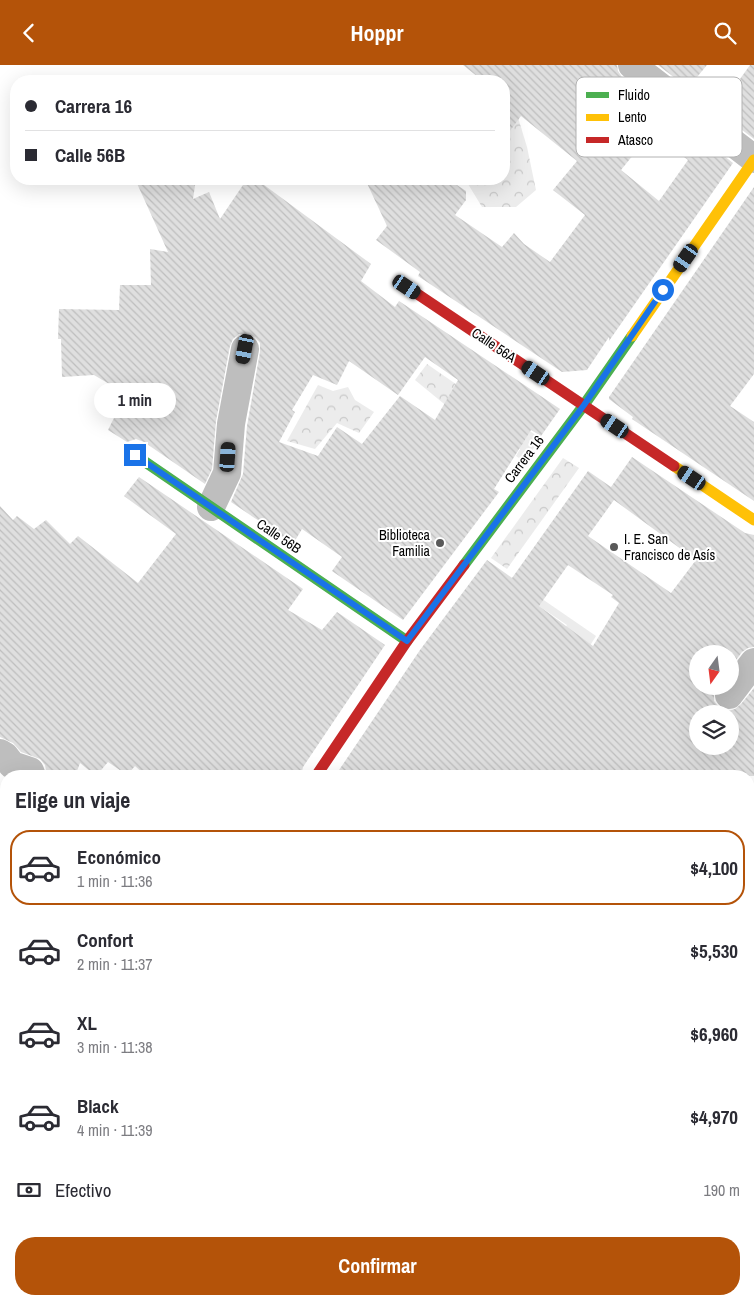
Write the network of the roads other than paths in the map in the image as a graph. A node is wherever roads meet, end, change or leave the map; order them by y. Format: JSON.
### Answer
{"nodes":[{"id":1,"x":632,"y":65,"type":"edge"},
{"id":2,"x":648,"y":77,"type":"edge"},
{"id":3,"x":742,"y":150,"type":"edge"},
{"id":4,"x":754,"y":159,"type":"edge"},
{"id":5,"x":407,"y":287,"type":"dead end"},
{"id":6,"x":245,"y":349,"type":"dead end"},
{"id":7,"x":584,"y":405,"type":"junction"},
{"id":8,"x":135,"y":455,"type":"dead end"},
{"id":9,"x":211,"y":507,"type":"junction"},
{"id":10,"x":754,"y":520,"type":"edge"},
{"id":11,"x":407,"y":641,"type":"junction"},
{"id":12,"x":754,"y":662,"type":"edge"},
{"id":13,"x":739,"y":682,"type":"edge"},
{"id":14,"x":0,"y":753,"type":"edge"},
{"id":15,"x":27,"y":770,"type":"edge"},
{"id":16,"x":320,"y":770,"type":"edge"}],
"edges":[{"from":1,"to":2,"type":"street"},
{"from":3,"to":4,"type":"street"},
{"from":4,"to":7,"type":"street","name":"Carrera 16"},
{"from":5,"to":7,"type":"street","name":"Calle 56A"},
{"from":6,"to":9,"type":"street"},
{"from":7,"to":10,"type":"street","name":"Calle 56A"},
{"from":7,"to":11,"type":"street","name":"Carrera 16"},
{"from":8,"to":9,"type":"street","name":"Calle 56B"},
{"from":9,"to":11,"type":"street","name":"Calle 56B"},
{"from":11,"to":16,"type":"street","name":"Carrera 16"},
{"from":12,"to":13,"type":"street"},
{"from":14,"to":15,"type":"street"}]}
